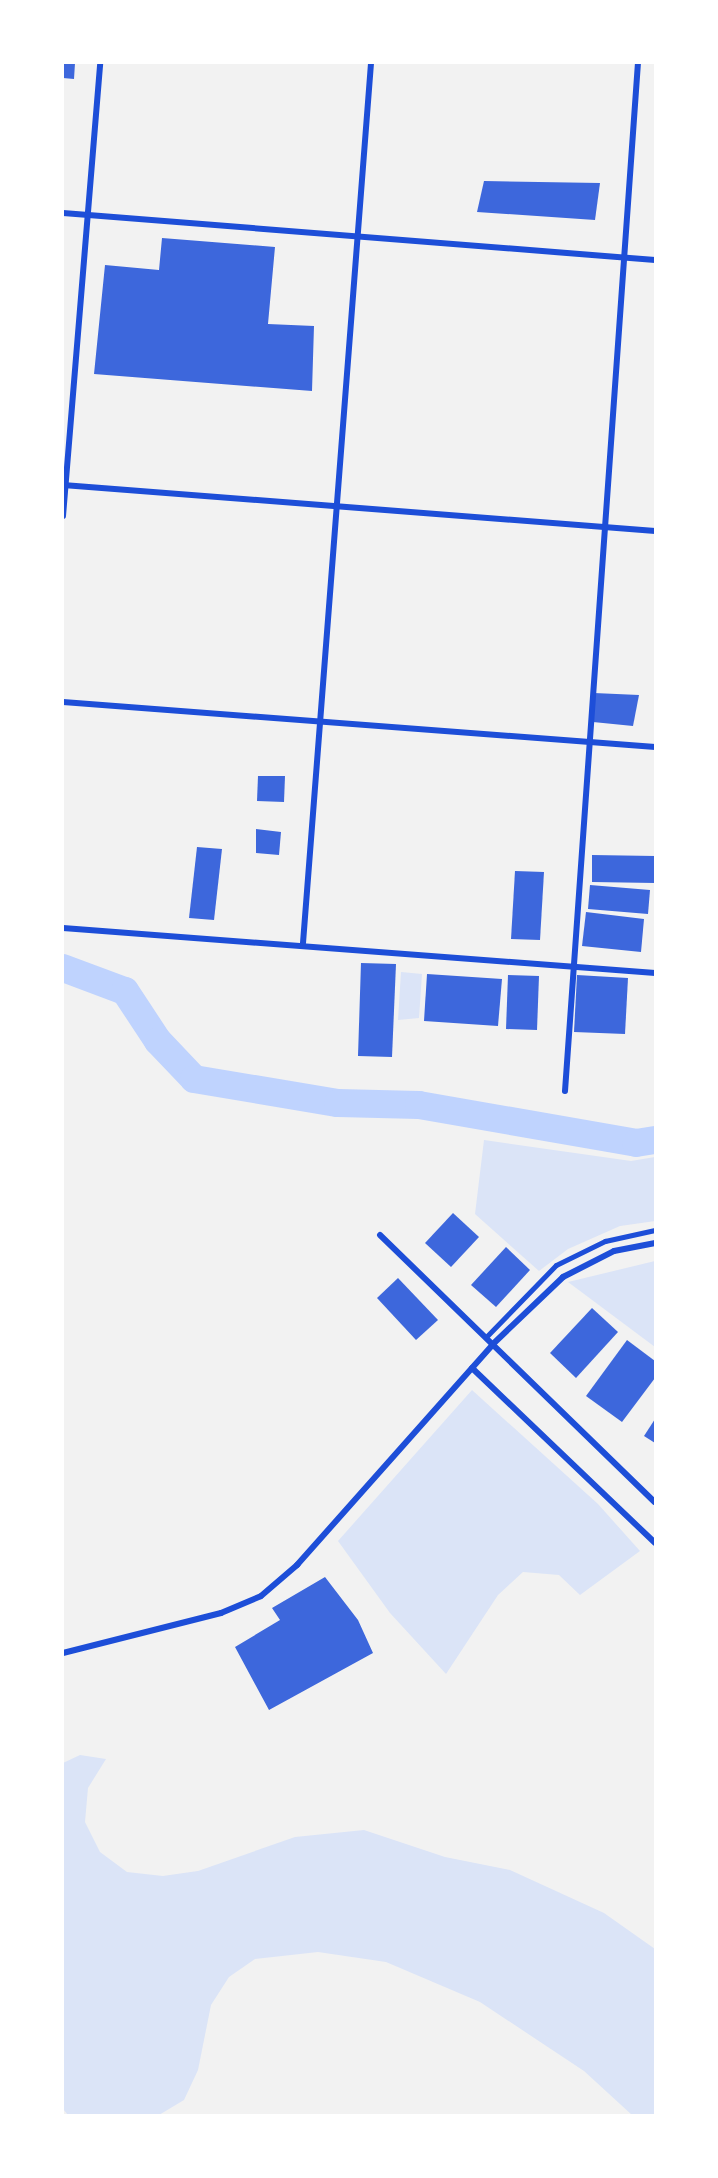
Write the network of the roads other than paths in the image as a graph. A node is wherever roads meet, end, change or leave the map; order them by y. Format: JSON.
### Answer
{"nodes":[{"id":1,"x":100,"y":63,"type":"edge"},
{"id":2,"x":371,"y":63,"type":"edge"},
{"id":3,"x":638,"y":63,"type":"edge"},
{"id":4,"x":63,"y":213,"type":"edge"},
{"id":5,"x":86,"y":215,"type":"junction"},
{"id":6,"x":355,"y":236,"type":"junction"},
{"id":7,"x":624,"y":257,"type":"junction"},
{"id":8,"x":655,"y":260,"type":"edge"},
{"id":9,"x":64,"y":485,"type":"edge"},
{"id":10,"x":335,"y":506,"type":"junction"},
{"id":11,"x":63,"y":516,"type":"edge"},
{"id":12,"x":602,"y":526,"type":"junction"},
{"id":13,"x":655,"y":531,"type":"edge"},
{"id":14,"x":63,"y":702,"type":"edge"},
{"id":15,"x":320,"y":722,"type":"junction"},
{"id":16,"x":588,"y":742,"type":"junction"},
{"id":17,"x":655,"y":747,"type":"edge"},
{"id":18,"x":63,"y":928,"type":"edge"},
{"id":19,"x":303,"y":943,"type":"junction"},
{"id":20,"x":573,"y":964,"type":"junction"},
{"id":21,"x":655,"y":973,"type":"edge"},
{"id":22,"x":565,"y":1091,"type":"dead end"},
{"id":23,"x":655,"y":1230,"type":"edge"},
{"id":24,"x":380,"y":1235,"type":"dead end"},
{"id":25,"x":655,"y":1243,"type":"edge"},
{"id":26,"x":486,"y":1337,"type":"junction"},
{"id":27,"x":493,"y":1344,"type":"junction"},
{"id":28,"x":472,"y":1368,"type":"junction"},
{"id":29,"x":655,"y":1502,"type":"edge"},
{"id":30,"x":655,"y":1543,"type":"edge"},
{"id":31,"x":63,"y":1653,"type":"edge"}],
"edges":[{"from":1,"to":5,"type":"street"},
{"from":2,"to":6,"type":"street"},
{"from":3,"to":7,"type":"street"},
{"from":4,"to":5,"type":"street"},
{"from":5,"to":6,"type":"street"},
{"from":5,"to":9,"type":"street"},
{"from":6,"to":7,"type":"street"},
{"from":6,"to":10,"type":"street"},
{"from":7,"to":8,"type":"street"},
{"from":7,"to":12,"type":"street"},
{"from":9,"to":10,"type":"street"},
{"from":9,"to":11,"type":"street"},
{"from":10,"to":12,"type":"street"},
{"from":10,"to":15,"type":"street"},
{"from":12,"to":13,"type":"street"},
{"from":12,"to":16,"type":"street"},
{"from":14,"to":15,"type":"street"},
{"from":15,"to":16,"type":"street"},
{"from":15,"to":19,"type":"street"},
{"from":16,"to":17,"type":"street"},
{"from":16,"to":20,"type":"street"},
{"from":18,"to":19,"type":"street"},
{"from":19,"to":20,"type":"street"},
{"from":20,"to":21,"type":"street"},
{"from":20,"to":22,"type":"street"},
{"from":23,"to":26,"type":"street"},
{"from":24,"to":26,"type":"street"},
{"from":25,"to":27,"type":"street"},
{"from":26,"to":27,"type":"street"},
{"from":27,"to":28,"type":"street"},
{"from":27,"to":29,"type":"street"},
{"from":28,"to":30,"type":"street"},
{"from":28,"to":31,"type":"street"}]}
